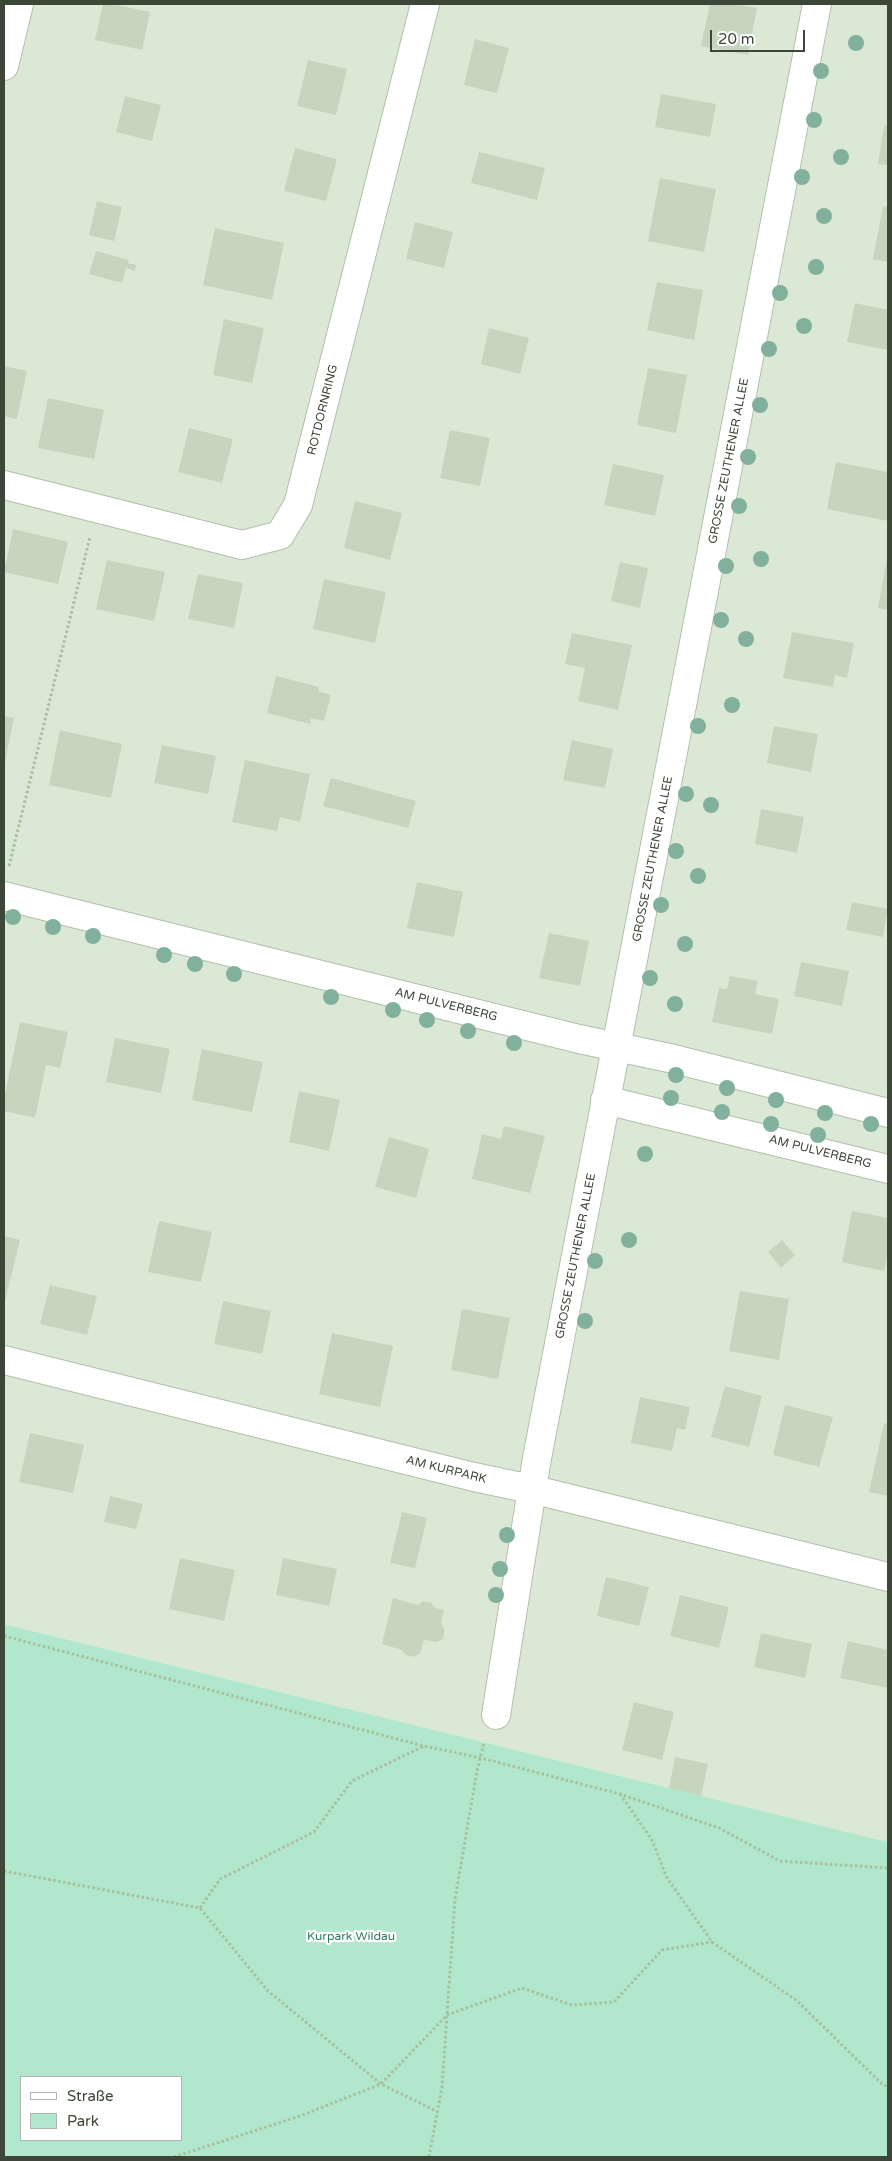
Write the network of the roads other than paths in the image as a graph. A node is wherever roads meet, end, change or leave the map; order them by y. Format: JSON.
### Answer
{"nodes":[{"id":1,"x":20,"y":4,"type":"edge"},
{"id":2,"x":425,"y":4,"type":"edge"},
{"id":3,"x":818,"y":4,"type":"edge"},
{"id":4,"x":4,"y":66,"type":"edge"},
{"id":5,"x":4,"y":485,"type":"edge"},
{"id":6,"x":5,"y":884,"type":"edge"},
{"id":7,"x":616,"y":1046,"type":"junction"},
{"id":8,"x":605,"y":1100,"type":"junction"},
{"id":9,"x":888,"y":1113,"type":"edge"},
{"id":10,"x":888,"y":1168,"type":"edge"},
{"id":11,"x":4,"y":1360,"type":"edge"},
{"id":12,"x":531,"y":1489,"type":"junction"},
{"id":13,"x":888,"y":1577,"type":"edge"},
{"id":14,"x":496,"y":1714,"type":"road end"}],
"edges":[{"from":1,"to":4,"type":"street"},
{"from":2,"to":5,"type":"street","name":"ROTDORNRING"},
{"from":3,"to":7,"type":"street","name":"GROSSE ZEUTHENER ALLEE"},
{"from":6,"to":7,"type":"street","name":"AM PULVERBERG"},
{"from":7,"to":8,"type":"street","name":"GROSSE ZEUTHENER ALLEE"},
{"from":7,"to":9,"type":"street","name":"AM PULVERBERG"},
{"from":8,"to":10,"type":"street","name":"AM PULVERBERG"},
{"from":8,"to":12,"type":"street","name":"GROSSE ZEUTHENER ALLEE"},
{"from":11,"to":12,"type":"street","name":"AM KURPARK"},
{"from":12,"to":13,"type":"street","name":"AM KURPARK"},
{"from":12,"to":14,"type":"street","name":"GROSSE ZEUTHENER ALLEE"}]}
